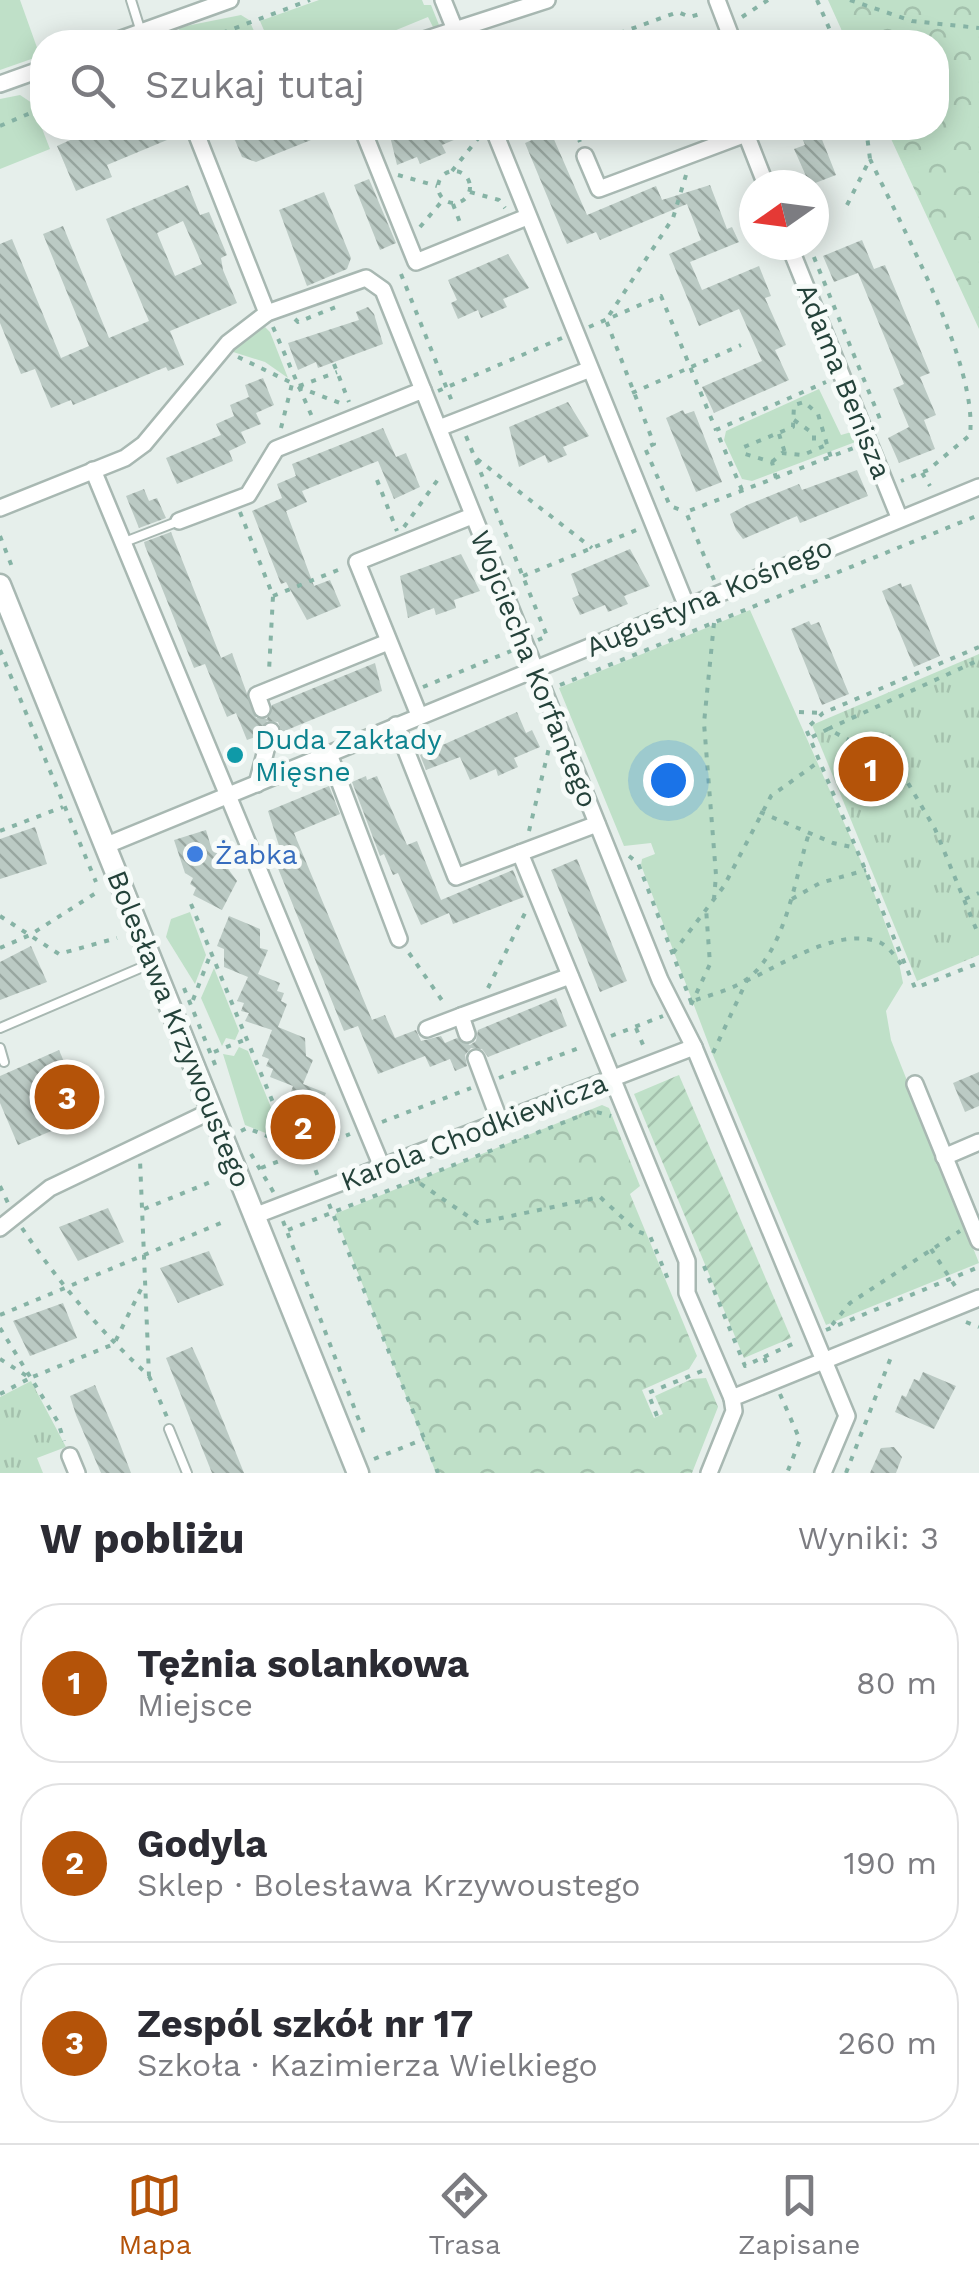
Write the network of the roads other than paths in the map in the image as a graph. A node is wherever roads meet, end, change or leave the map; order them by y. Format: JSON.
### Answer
{"nodes":[{"id":1,"x":130,"y":0,"type":"edge"},
{"id":2,"x":230,"y":0,"type":"edge"},
{"id":3,"x":442,"y":0,"type":"edge"},
{"id":4,"x":547,"y":0,"type":"edge"},
{"id":5,"x":718,"y":4,"type":"edge"},
{"id":6,"x":197,"y":6,"type":"edge"},
{"id":7,"x":149,"y":30,"type":"edge"},
{"id":8,"x":158,"y":30,"type":"edge"},
{"id":9,"x":455,"y":30,"type":"edge"},
{"id":10,"x":475,"y":30,"type":"edge"},
{"id":11,"x":728,"y":30,"type":"edge"},
{"id":12,"x":30,"y":73,"type":"edge"},
{"id":13,"x":0,"y":84,"type":"edge"},
{"id":14,"x":199,"y":140,"type":"edge"},
{"id":15,"x":367,"y":140,"type":"edge"},
{"id":16,"x":494,"y":140,"type":"edge"},
{"id":17,"x":725,"y":140,"type":"edge"},
{"id":18,"x":750,"y":140,"type":"edge"},
{"id":19,"x":585,"y":156,"type":"dead end"},
{"id":20,"x":761,"y":170,"type":"edge"},
{"id":21,"x":520,"y":220,"type":"junction"},
{"id":22,"x":795,"y":260,"type":"edge"},
{"id":23,"x":267,"y":314,"type":"junction"},
{"id":24,"x":588,"y":370,"type":"junction"},
{"id":25,"x":423,"y":390,"type":"junction"},
{"id":26,"x":439,"y":428,"type":"junction"},
{"id":27,"x":93,"y":470,"type":"junction"},
{"id":28,"x":979,"y":487,"type":"edge"},
{"id":29,"x":0,"y":508,"type":"edge"},
{"id":30,"x":472,"y":516,"type":"junction"},
{"id":31,"x":899,"y":518,"type":"junction"},
{"id":32,"x":179,"y":521,"type":"joint"},
{"id":33,"x":122,"y":543,"type":"junction"},
{"id":34,"x":0,"y":585,"type":"edge"},
{"id":35,"x":686,"y":608,"type":"junction"},
{"id":36,"x":388,"y":642,"type":"junction"},
{"id":37,"x":533,"y":669,"type":"junction"},
{"id":38,"x":262,"y":709,"type":"dead end"},
{"id":39,"x":419,"y":716,"type":"junction"},
{"id":40,"x":396,"y":724,"type":"junction"},
{"id":41,"x":271,"y":731,"type":"dead end"},
{"id":42,"x":329,"y":754,"type":"junction"},
{"id":43,"x":256,"y":784,"type":"junction"},
{"id":44,"x":230,"y":795,"type":"junction"},
{"id":45,"x":597,"y":824,"type":"junction"},
{"id":46,"x":107,"y":844,"type":"junction"},
{"id":47,"x":522,"y":852,"type":"junction"},
{"id":48,"x":399,"y":939,"type":"road end"},
{"id":49,"x":152,"y":963,"type":"junction"},
{"id":50,"x":570,"y":976,"type":"junction"},
{"id":51,"x":458,"y":1017,"type":"junction"},
{"id":52,"x":0,"y":1028,"type":"edge"},
{"id":53,"x":427,"y":1028,"type":"dead end"},
{"id":54,"x":467,"y":1034,"type":"dead end"},
{"id":55,"x":694,"y":1046,"type":"junction"},
{"id":56,"x":0,"y":1048,"type":"edge"},
{"id":57,"x":476,"y":1058,"type":"dead end"},
{"id":58,"x":4,"y":1062,"type":"dead end"},
{"id":59,"x":612,"y":1079,"type":"junction"},
{"id":60,"x":915,"y":1084,"type":"dead end"},
{"id":61,"x":209,"y":1112,"type":"junction"},
{"id":62,"x":500,"y":1122,"type":"junction"},
{"id":63,"x":979,"y":1142,"type":"edge"},
{"id":64,"x":944,"y":1157,"type":"junction"},
{"id":65,"x":382,"y":1167,"type":"junction"},
{"id":66,"x":254,"y":1216,"type":"junction"},
{"id":67,"x":0,"y":1228,"type":"edge"},
{"id":68,"x":979,"y":1241,"type":"edge"},
{"id":69,"x":979,"y":1298,"type":"edge"},
{"id":70,"x":824,"y":1360,"type":"junction"},
{"id":71,"x":732,"y":1398,"type":"junction"},
{"id":72,"x":168,"y":1429,"type":"road end"},
{"id":73,"x":70,"y":1456,"type":"road end"},
{"id":74,"x":76,"y":1473,"type":"edge"},
{"id":75,"x":186,"y":1473,"type":"edge"},
{"id":76,"x":358,"y":1473,"type":"edge"},
{"id":77,"x":709,"y":1473,"type":"edge"},
{"id":78,"x":823,"y":1473,"type":"edge"}],
"edges":[{"from":1,"to":7,"type":"lane"},
{"from":2,"to":6,"type":"street"},
{"from":3,"to":9,"type":"street"},
{"from":4,"to":10,"type":"street"},
{"from":5,"to":11,"type":"street"},
{"from":6,"to":8,"type":"street"},
{"from":12,"to":13,"type":"street"},
{"from":14,"to":23,"type":"street"},
{"from":15,"to":21,"type":"street"},
{"from":16,"to":21,"type":"street"},
{"from":17,"to":19,"type":"street"},
{"from":18,"to":20,"type":"street"},
{"from":21,"to":24,"type":"street"},
{"from":22,"to":31,"type":"street","name":"Adama Benisza"},
{"from":23,"to":25,"type":"street","name":"Wojciecha Korfantego"},
{"from":23,"to":27,"type":"street","name":"Wojciecha Korfantego"},
{"from":24,"to":26,"type":"street"},
{"from":24,"to":35,"type":"street"},
{"from":25,"to":26,"type":"street","name":"Wojciecha Korfantego"},
{"from":25,"to":32,"type":"street"},
{"from":26,"to":30,"type":"street","name":"Wojciecha Korfantego"},
{"from":27,"to":29,"type":"street","name":"Wojciecha Korfantego"},
{"from":27,"to":33,"type":"street"},
{"from":28,"to":31,"type":"street","name":"Augustyna Kośnego"},
{"from":30,"to":36,"type":"street"},
{"from":30,"to":37,"type":"street","name":"Wojciecha Korfantego"},
{"from":31,"to":35,"type":"street","name":"Augustyna Kośnego"},
{"from":32,"to":33,"type":"lane"},
{"from":33,"to":44,"type":"street"},
{"from":34,"to":46,"type":"street","name":"Bolesława Krzywoustego"},
{"from":35,"to":37,"type":"street","name":"Augustyna Kośnego"},
{"from":36,"to":38,"type":"street"},
{"from":36,"to":39,"type":"street"},
{"from":37,"to":39,"type":"street","name":"Augustyna Kośnego"},
{"from":37,"to":45,"type":"street","name":"Wojciecha Korfantego"},
{"from":39,"to":40,"type":"street","name":"Augustyna Kośnego"},
{"from":40,"to":42,"type":"street","name":"Augustyna Kośnego"},
{"from":40,"to":47,"type":"street","name":"Wojciecha Korfantego"},
{"from":41,"to":43,"type":"street"},
{"from":42,"to":43,"type":"street","name":"Augustyna Kośnego"},
{"from":42,"to":48,"type":"street"},
{"from":43,"to":44,"type":"street","name":"Augustyna Kośnego"},
{"from":44,"to":46,"type":"street","name":"Augustyna Kośnego"},
{"from":44,"to":65,"type":"street"},
{"from":45,"to":47,"type":"street","name":"Wojciecha Korfantego"},
{"from":45,"to":55,"type":"street"},
{"from":46,"to":49,"type":"street","name":"Bolesława Krzywoustego"},
{"from":47,"to":50,"type":"street"},
{"from":49,"to":52,"type":"lane"},
{"from":49,"to":61,"type":"street","name":"Bolesława Krzywoustego"},
{"from":50,"to":51,"type":"street"},
{"from":50,"to":59,"type":"street"},
{"from":51,"to":53,"type":"street"},
{"from":51,"to":54,"type":"street"},
{"from":55,"to":59,"type":"street","name":"Karola Chodkiewicza"},
{"from":55,"to":70,"type":"street"},
{"from":56,"to":58,"type":"lane"},
{"from":57,"to":62,"type":"street"},
{"from":59,"to":62,"type":"street","name":"Karola Chodkiewicza"},
{"from":59,"to":71,"type":"street"},
{"from":60,"to":64,"type":"street"},
{"from":61,"to":66,"type":"street","name":"Bolesława Krzywoustego"},
{"from":61,"to":67,"type":"street"},
{"from":62,"to":65,"type":"street","name":"Karola Chodkiewicza"},
{"from":63,"to":64,"type":"street"},
{"from":64,"to":68,"type":"street"},
{"from":65,"to":66,"type":"street","name":"Karola Chodkiewicza"},
{"from":66,"to":76,"type":"street","name":"Bolesława Krzywoustego"},
{"from":69,"to":70,"type":"street"},
{"from":70,"to":71,"type":"street"},
{"from":70,"to":78,"type":"street"},
{"from":71,"to":77,"type":"street"},
{"from":72,"to":75,"type":"lane"},
{"from":73,"to":74,"type":"street"}]}
